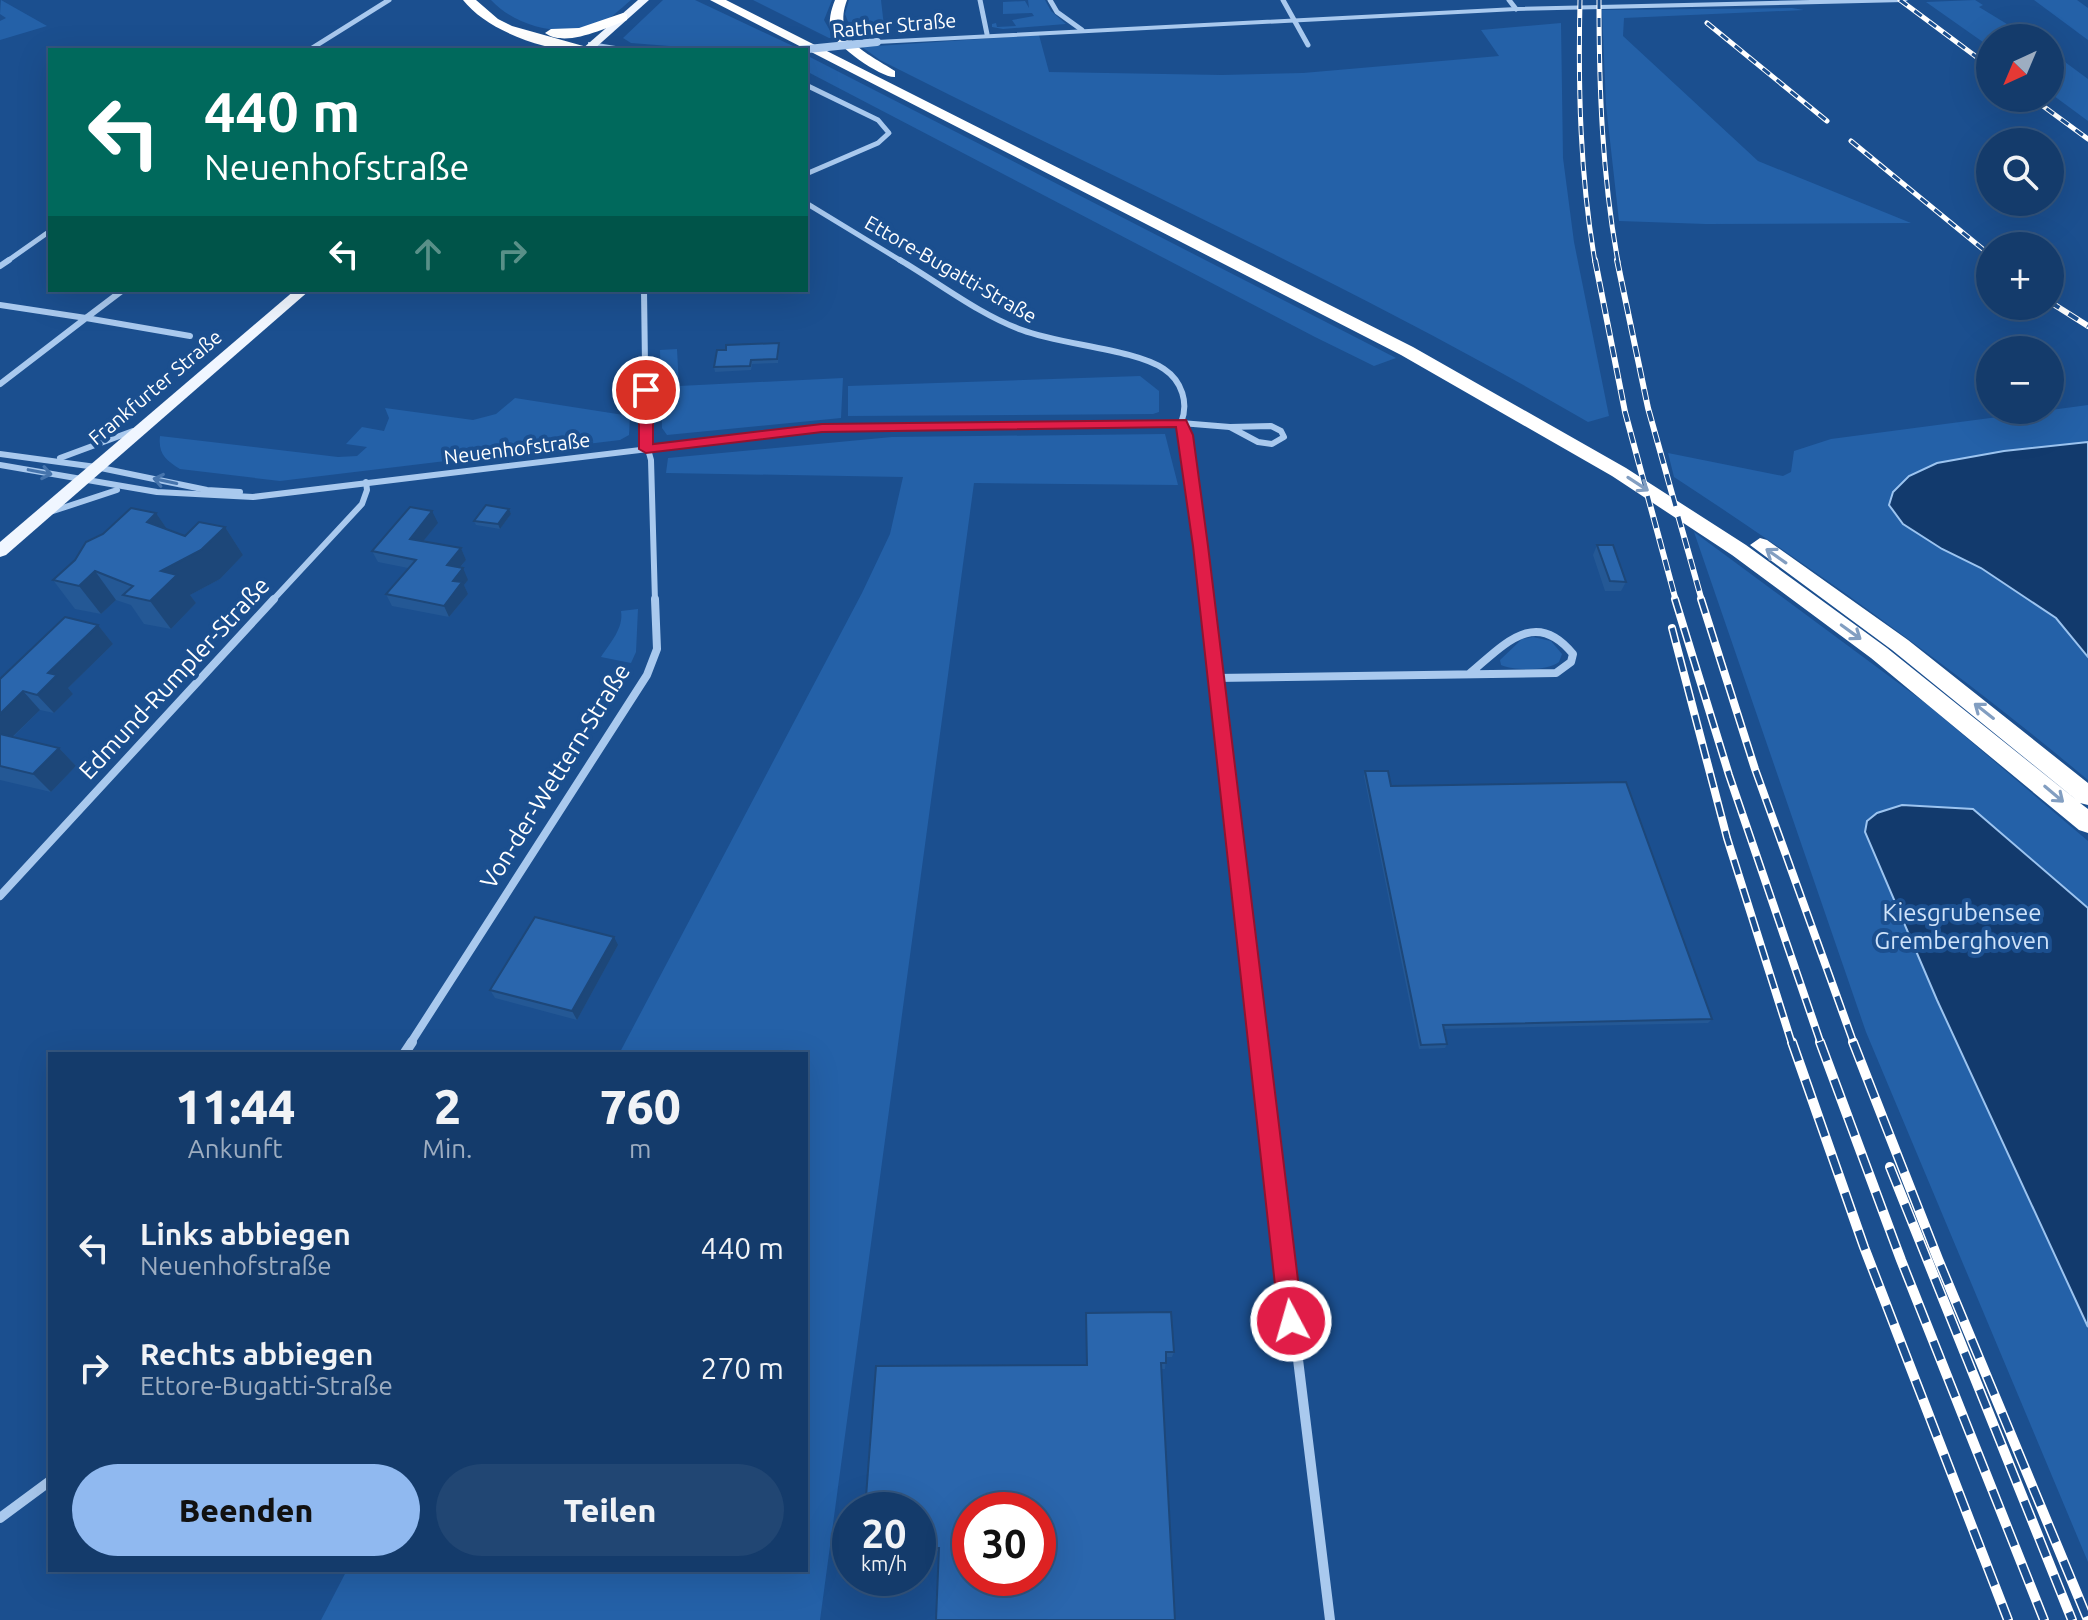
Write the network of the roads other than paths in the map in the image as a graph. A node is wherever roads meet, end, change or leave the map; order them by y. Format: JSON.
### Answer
{"nodes":[{"id":1,"x":389,"y":0,"type":"edge"},
{"id":2,"x":469,"y":0,"type":"edge"},
{"id":3,"x":483,"y":0,"type":"edge"},
{"id":4,"x":644,"y":0,"type":"edge"},
{"id":5,"x":716,"y":0,"type":"edge"},
{"id":6,"x":738,"y":0,"type":"edge"},
{"id":7,"x":841,"y":0,"type":"edge"},
{"id":8,"x":980,"y":0,"type":"edge"},
{"id":9,"x":1050,"y":0,"type":"edge"},
{"id":10,"x":1283,"y":0,"type":"edge"},
{"id":11,"x":1509,"y":0,"type":"edge"},
{"id":12,"x":1904,"y":0,"type":"edge"},
{"id":13,"x":1516,"y":9,"type":"junction"},
{"id":14,"x":1294,"y":19,"type":"junction"},
{"id":15,"x":618,"y":22,"type":"junction"},
{"id":16,"x":1082,"y":30,"type":"junction"},
{"id":17,"x":987,"y":34,"type":"junction"},
{"id":18,"x":543,"y":35,"type":"junction"},
{"id":19,"x":1308,"y":45,"type":"dead end"},
{"id":20,"x":312,"y":48,"type":"edge"},
{"id":21,"x":559,"y":48,"type":"edge"},
{"id":22,"x":589,"y":48,"type":"edge"},
{"id":23,"x":627,"y":48,"type":"edge"},
{"id":24,"x":808,"y":49,"type":"edge"},
{"id":25,"x":808,"y":86,"type":"edge"},
{"id":26,"x":910,"y":87,"type":"junction"},
{"id":27,"x":808,"y":173,"type":"edge"},
{"id":28,"x":808,"y":204,"type":"edge"},
{"id":29,"x":48,"y":232,"type":"edge"},
{"id":30,"x":0,"y":266,"type":"edge"},
{"id":31,"x":120,"y":292,"type":"edge"},
{"id":32,"x":301,"y":292,"type":"edge"},
{"id":33,"x":644,"y":292,"type":"edge"},
{"id":34,"x":0,"y":305,"type":"edge"},
{"id":35,"x":86,"y":318,"type":"junction"},
{"id":36,"x":190,"y":336,"type":"dead end"},
{"id":37,"x":0,"y":384,"type":"edge"},
{"id":38,"x":1181,"y":423,"type":"junction"},
{"id":39,"x":145,"y":425,"type":"junction"},
{"id":40,"x":1230,"y":427,"type":"junction"},
{"id":41,"x":646,"y":449,"type":"junction"},
{"id":42,"x":0,"y":454,"type":"edge"},
{"id":43,"x":54,"y":460,"type":"junction"},
{"id":44,"x":0,"y":465,"type":"edge"},
{"id":45,"x":96,"y":467,"type":"junction"},
{"id":46,"x":80,"y":481,"type":"junction"},
{"id":47,"x":366,"y":482,"type":"junction"},
{"id":48,"x":126,"y":489,"type":"junction"},
{"id":49,"x":286,"y":491,"type":"junction"},
{"id":50,"x":37,"y":518,"type":"junction"},
{"id":51,"x":0,"y":551,"type":"edge"},
{"id":52,"x":1469,"y":674,"type":"junction"},
{"id":53,"x":1215,"y":678,"type":"junction"},
{"id":54,"x":2088,"y":796,"type":"edge"},
{"id":55,"x":2088,"y":823,"type":"edge"},
{"id":56,"x":0,"y":896,"type":"edge"},
{"id":57,"x":405,"y":1052,"type":"edge"},
{"id":58,"x":48,"y":1482,"type":"edge"},
{"id":59,"x":0,"y":1518,"type":"edge"},
{"id":60,"x":1330,"y":1620,"type":"edge"}],
"edges":[{"from":1,"to":20,"type":"street"},
{"from":2,"to":18,"type":"highway"},
{"from":3,"to":18,"type":"highway"},
{"from":4,"to":15,"type":"main road"},
{"from":5,"to":55,"type":"highway","one_way":true},
{"from":6,"to":26,"type":"highway"},
{"from":7,"to":26,"type":"highway"},
{"from":8,"to":17,"type":"street"},
{"from":9,"to":16,"type":"street"},
{"from":10,"to":14,"type":"street"},
{"from":11,"to":13,"type":"street"},
{"from":12,"to":13,"type":"street","name":"Rather Straße"},
{"from":13,"to":14,"type":"street","name":"Rather Straße"},
{"from":14,"to":16,"type":"street","name":"Rather Straße"},
{"from":14,"to":19,"type":"street"},
{"from":15,"to":18,"type":"highway"},
{"from":15,"to":22,"type":"main road"},
{"from":15,"to":23,"type":"street"},
{"from":16,"to":17,"type":"street","name":"Rather Straße"},
{"from":17,"to":24,"type":"street","name":"Rather Straße","bridge":true},
{"from":18,"to":21,"type":"highway"},
{"from":18,"to":22,"type":"highway"},
{"from":25,"to":27,"type":"street"},
{"from":54,"to":26,"type":"highway","one_way":true},
{"from":28,"to":38,"type":"street","name":"Ettore-Bugatti-Straße"},
{"from":29,"to":30,"type":"street"},
{"from":31,"to":35,"type":"street"},
{"from":32,"to":39,"type":"main road","name":"Frankfurter Straße"},
{"from":33,"to":41,"type":"street"},
{"from":34,"to":35,"type":"street"},
{"from":35,"to":36,"type":"street"},
{"from":35,"to":37,"type":"street"},
{"from":38,"to":40,"type":"street","name":"Neuenhofstraße"},
{"from":38,"to":41,"type":"street","name":"Neuenhofstraße"},
{"from":38,"to":53,"type":"street","name":"Ettore-Bugatti-Straße"},
{"from":39,"to":43,"type":"street"},
{"from":39,"to":45,"type":"main road","name":"Frankfurter Straße"},
{"from":40,"to":40,"type":"street","name":"Neuenhofstraße"},
{"from":41,"to":47,"type":"street","name":"Neuenhofstraße"},
{"from":41,"to":57,"type":"street","name":"Von-der-Wettern-Straße"},
{"from":42,"to":43,"type":"street","name":"Neuenhofstraße"},
{"from":43,"to":45,"type":"street","name":"Neuenhofstraße"},
{"from":44,"to":46,"type":"street","name":"Neuenhofstraße","one_way":true},
{"from":45,"to":46,"type":"main road","name":"Frankfurter Straße"},
{"from":49,"to":45,"type":"street","name":"Neuenhofstraße","one_way":true},
{"from":46,"to":48,"type":"street","name":"Neuenhofstraße"},
{"from":46,"to":50,"type":"main road","name":"Frankfurter Straße"},
{"from":47,"to":49,"type":"street","name":"Neuenhofstraße"},
{"from":47,"to":56,"type":"street","name":"Edmund-Rumpler-Straße"},
{"from":48,"to":49,"type":"street","name":"Neuenhofstraße"},
{"from":48,"to":50,"type":"street","name":"Frankfurter Straße"},
{"from":50,"to":51,"type":"main road","name":"Frankfurter Straße"},
{"from":52,"to":52,"type":"street"},
{"from":52,"to":53,"type":"street"},
{"from":53,"to":60,"type":"street","name":"Ettore-Bugatti-Straße"},
{"from":58,"to":59,"type":"street"}]}
